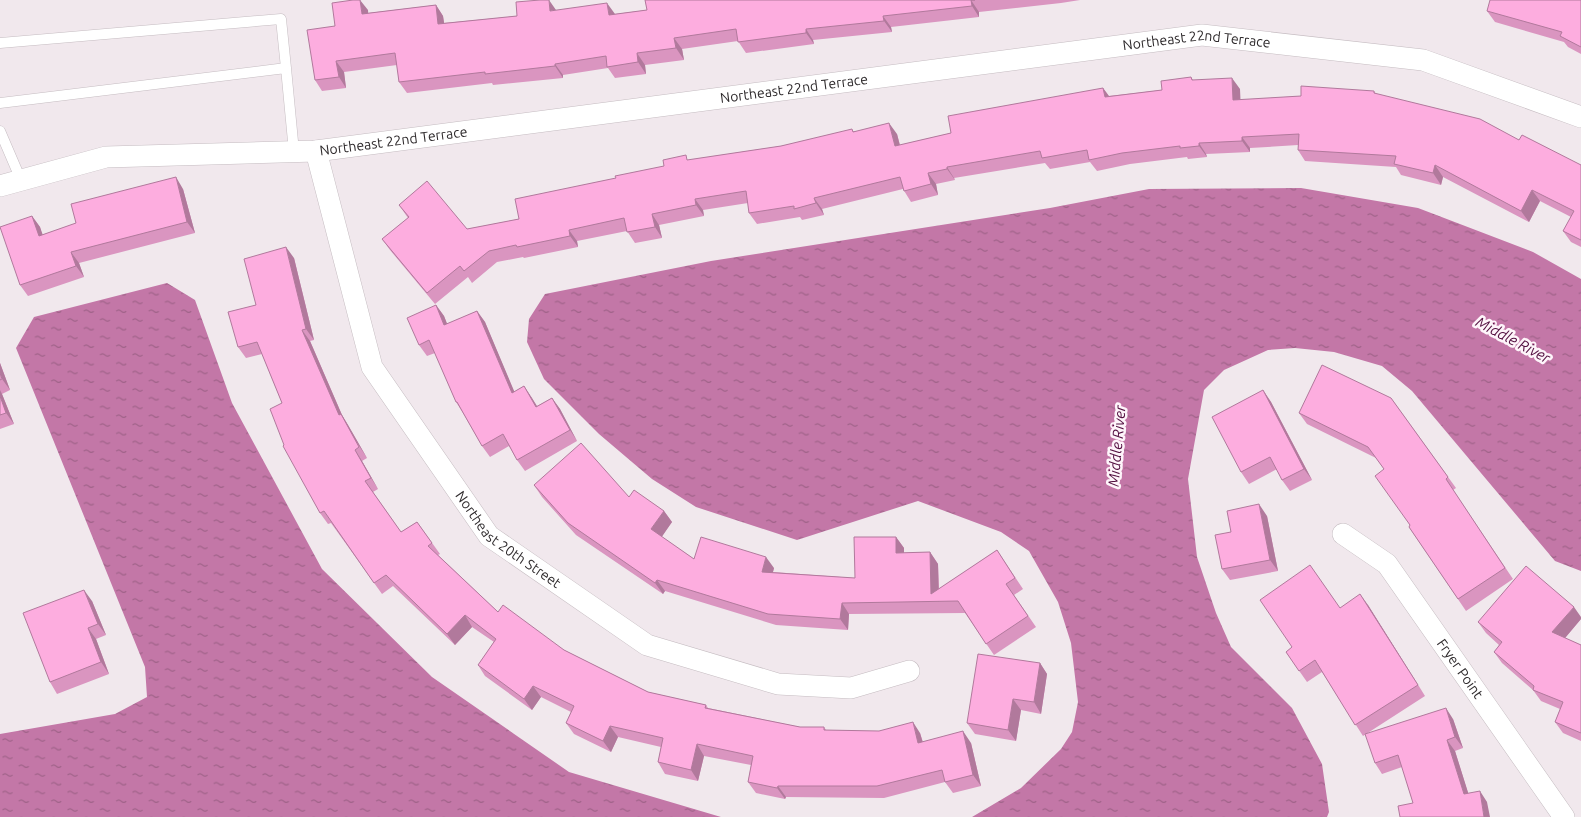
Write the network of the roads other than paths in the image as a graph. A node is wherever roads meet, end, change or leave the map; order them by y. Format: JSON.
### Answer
{"nodes":[{"id":1,"x":0,"y":43,"type":"edge"},
{"id":2,"x":286,"y":68,"type":"junction"},
{"id":3,"x":0,"y":103,"type":"edge"},
{"id":4,"x":1581,"y":117,"type":"edge"},
{"id":5,"x":0,"y":130,"type":"edge"},
{"id":6,"x":316,"y":151,"type":"junction"},
{"id":7,"x":294,"y":152,"type":"junction"},
{"id":8,"x":21,"y":180,"type":"junction"},
{"id":9,"x":0,"y":186,"type":"edge"},
{"id":10,"x":1343,"y":534,"type":"dead end"},
{"id":11,"x":908,"y":671,"type":"dead end"},
{"id":12,"x":1564,"y":817,"type":"edge"}],
"edges":[{"from":1,"to":2,"type":"lane"},
{"from":2,"to":3,"type":"lane"},
{"from":2,"to":7,"type":"lane"},
{"from":4,"to":6,"type":"street","name":"Northeast 22nd Terrace"},
{"from":5,"to":8,"type":"lane"},
{"from":6,"to":7,"type":"street","name":"Northeast 22nd Terrace"},
{"from":6,"to":11,"type":"street","name":"Northeast 20th Street"},
{"from":7,"to":8,"type":"street","name":"Northeast 22nd Terrace"},
{"from":8,"to":9,"type":"street","name":"Northeast 22nd Terrace"},
{"from":10,"to":12,"type":"street","name":"Fryer Point"}]}
